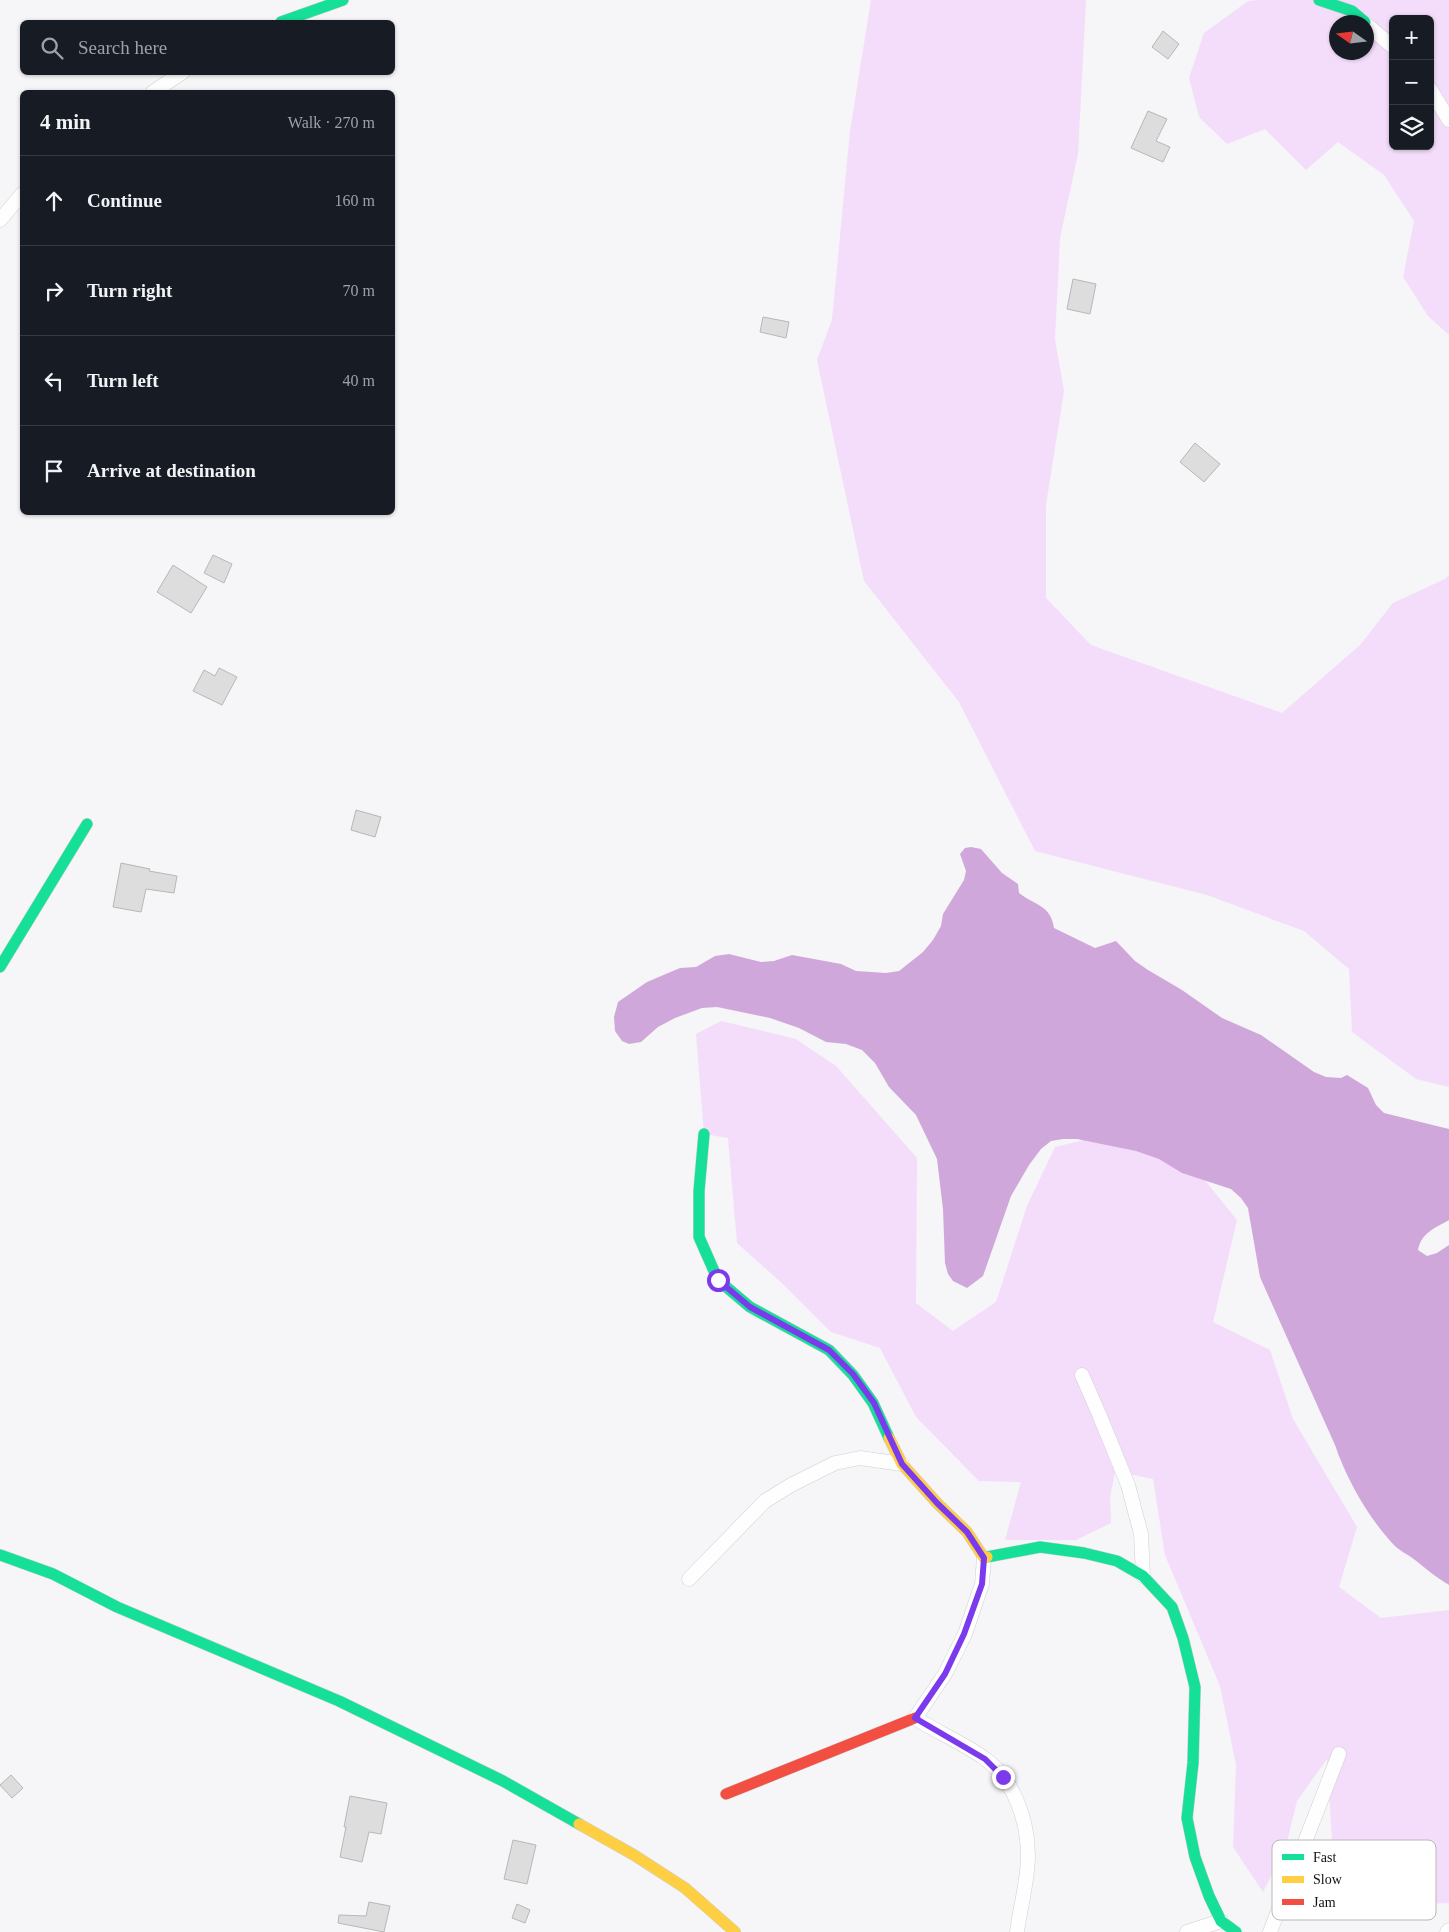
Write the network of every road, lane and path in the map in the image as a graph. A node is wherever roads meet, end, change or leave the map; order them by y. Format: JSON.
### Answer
{"nodes":[{"id":1,"x":343,"y":0,"type":"edge"},
{"id":2,"x":1319,"y":0,"type":"edge"},
{"id":3,"x":1357,"y":15,"type":"edge"},
{"id":4,"x":287,"y":20,"type":"edge"},
{"id":5,"x":1374,"y":30,"type":"edge"},
{"id":6,"x":1389,"y":43,"type":"edge"},
{"id":7,"x":178,"y":75,"type":"edge"},
{"id":8,"x":156,"y":90,"type":"edge"},
{"id":9,"x":1434,"y":96,"type":"edge"},
{"id":10,"x":1449,"y":120,"type":"edge"},
{"id":11,"x":20,"y":196,"type":"edge"},
{"id":12,"x":0,"y":220,"type":"edge"},
{"id":13,"x":87,"y":824,"type":"dead end"},
{"id":14,"x":0,"y":967,"type":"edge"},
{"id":15,"x":704,"y":1134,"type":"dead end"},
{"id":16,"x":1082,"y":1375,"type":"dead end"},
{"id":17,"x":902,"y":1464,"type":"junction"},
{"id":18,"x":0,"y":1555,"type":"edge"},
{"id":19,"x":984,"y":1558,"type":"junction"},
{"id":20,"x":1143,"y":1576,"type":"junction"},
{"id":21,"x":689,"y":1579,"type":"dead end"},
{"id":22,"x":915,"y":1718,"type":"junction"},
{"id":23,"x":1339,"y":1754,"type":"dead end"},
{"id":24,"x":726,"y":1794,"type":"dead end"},
{"id":25,"x":1306,"y":1840,"type":"edge"},
{"id":26,"x":1275,"y":1920,"type":"edge"},
{"id":27,"x":1221,"y":1921,"type":"junction"},
{"id":28,"x":735,"y":1932,"type":"edge"},
{"id":29,"x":1017,"y":1932,"type":"edge"},
{"id":30,"x":1187,"y":1932,"type":"edge"},
{"id":31,"x":1236,"y":1932,"type":"edge"},
{"id":32,"x":1270,"y":1932,"type":"edge"}],
"edges":[{"from":1,"to":4,"type":"street"},
{"from":2,"to":3,"type":"street"},
{"from":5,"to":6,"type":"street"},
{"from":7,"to":8,"type":"street"},
{"from":9,"to":10,"type":"street"},
{"from":11,"to":12,"type":"street"},
{"from":13,"to":14,"type":"street"},
{"from":15,"to":17,"type":"street"},
{"from":16,"to":20,"type":"street"},
{"from":17,"to":19,"type":"street"},
{"from":17,"to":21,"type":"street"},
{"from":18,"to":28,"type":"street"},
{"from":19,"to":20,"type":"street"},
{"from":19,"to":22,"type":"street"},
{"from":20,"to":27,"type":"street"},
{"from":22,"to":24,"type":"street"},
{"from":22,"to":29,"type":"street"},
{"from":23,"to":25,"type":"street"},
{"from":26,"to":32,"type":"street"},
{"from":27,"to":30,"type":"street"},
{"from":27,"to":31,"type":"street"}]}
